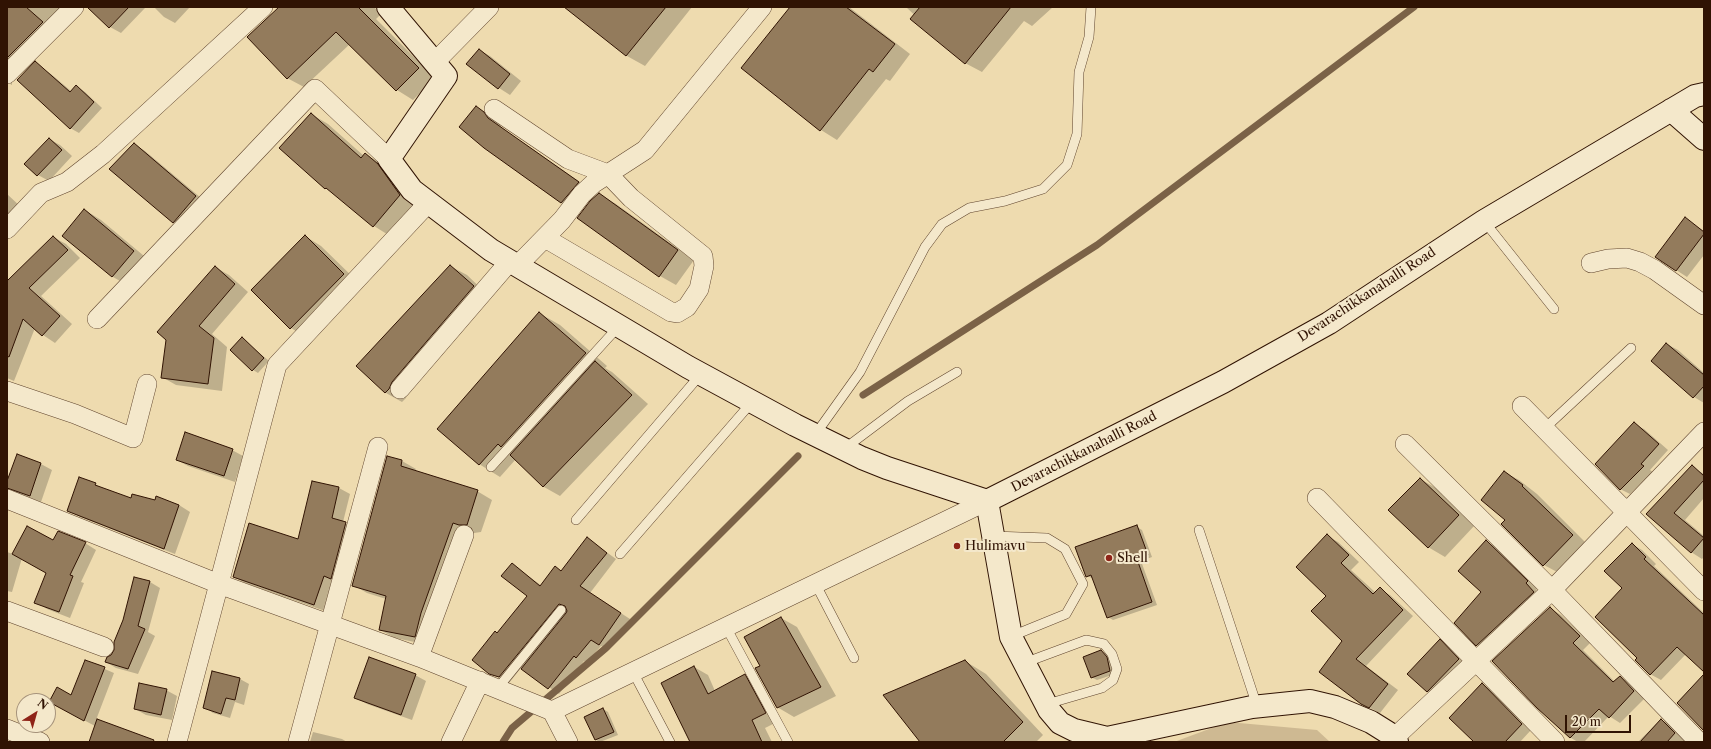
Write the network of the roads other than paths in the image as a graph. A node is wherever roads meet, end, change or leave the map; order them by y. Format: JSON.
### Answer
{"nodes":[{"id":1,"x":74,"y":7,"type":"edge"},
{"id":2,"x":263,"y":7,"type":"edge"},
{"id":3,"x":388,"y":7,"type":"edge"},
{"id":4,"x":489,"y":7,"type":"edge"},
{"id":5,"x":762,"y":7,"type":"edge"},
{"id":6,"x":1091,"y":7,"type":"edge"},
{"id":7,"x":434,"y":63,"type":"junction"},
{"id":8,"x":7,"y":74,"type":"edge"},
{"id":9,"x":1701,"y":89,"type":"edge"},
{"id":10,"x":494,"y":109,"type":"dead end"},
{"id":11,"x":1671,"y":110,"type":"junction"},
{"id":12,"x":1704,"y":139,"type":"edge"},
{"id":13,"x":390,"y":159,"type":"junction"},
{"id":14,"x":608,"y":174,"type":"junction"},
{"id":15,"x":429,"y":202,"type":"junction"},
{"id":16,"x":1484,"y":221,"type":"junction"},
{"id":17,"x":7,"y":229,"type":"edge"},
{"id":18,"x":544,"y":238,"type":"junction"},
{"id":19,"x":514,"y":263,"type":"junction"},
{"id":20,"x":1591,"y":263,"type":"dead end"},
{"id":21,"x":1704,"y":305,"type":"edge"},
{"id":22,"x":1554,"y":309,"type":"dead end"},
{"id":23,"x":97,"y":319,"type":"dead end"},
{"id":24,"x":619,"y":326,"type":"junction"},
{"id":25,"x":1631,"y":348,"type":"dead end"},
{"id":26,"x":957,"y":372,"type":"dead end"},
{"id":27,"x":701,"y":374,"type":"junction"},
{"id":28,"x":147,"y":384,"type":"dead end"},
{"id":29,"x":400,"y":389,"type":"dead end"},
{"id":30,"x":7,"y":391,"type":"edge"},
{"id":31,"x":752,"y":402,"type":"junction"},
{"id":32,"x":1522,"y":406,"type":"dead end"},
{"id":33,"x":1545,"y":428,"type":"junction"},
{"id":34,"x":1704,"y":432,"type":"edge"},
{"id":35,"x":815,"y":435,"type":"junction"},
{"id":36,"x":1405,"y":444,"type":"dead end"},
{"id":37,"x":378,"y":447,"type":"dead end"},
{"id":38,"x":843,"y":449,"type":"junction"},
{"id":39,"x":491,"y":466,"type":"dead end"},
{"id":40,"x":1317,"y":498,"type":"dead end"},
{"id":41,"x":7,"y":499,"type":"edge"},
{"id":42,"x":987,"y":501,"type":"junction"},
{"id":43,"x":1627,"y":512,"type":"junction"},
{"id":44,"x":576,"y":520,"type":"dead end"},
{"id":45,"x":1199,"y":530,"type":"dead end"},
{"id":46,"x":464,"y":535,"type":"dead end"},
{"id":47,"x":994,"y":536,"type":"junction"},
{"id":48,"x":620,"y":554,"type":"dead end"},
{"id":49,"x":219,"y":584,"type":"junction"},
{"id":50,"x":815,"y":584,"type":"junction"},
{"id":51,"x":1552,"y":590,"type":"junction"},
{"id":52,"x":1704,"y":591,"type":"edge"},
{"id":53,"x":561,"y":610,"type":"dead end"},
{"id":54,"x":7,"y":612,"type":"edge"},
{"id":55,"x":330,"y":625,"type":"junction"},
{"id":56,"x":726,"y":627,"type":"junction"},
{"id":57,"x":1011,"y":637,"type":"junction"},
{"id":58,"x":104,"y":647,"type":"dead end"},
{"id":59,"x":419,"y":657,"type":"junction"},
{"id":60,"x":854,"y":658,"type":"dead end"},
{"id":61,"x":1477,"y":660,"type":"junction"},
{"id":62,"x":1024,"y":663,"type":"junction"},
{"id":63,"x":633,"y":672,"type":"junction"},
{"id":64,"x":480,"y":682,"type":"junction"},
{"id":65,"x":498,"y":688,"type":"junction"},
{"id":66,"x":1046,"y":704,"type":"junction"},
{"id":67,"x":1257,"y":706,"type":"junction"},
{"id":68,"x":551,"y":710,"type":"junction"},
{"id":69,"x":7,"y":729,"type":"edge"},
{"id":70,"x":1076,"y":736,"type":"edge"},
{"id":71,"x":1396,"y":739,"type":"edge"},
{"id":72,"x":40,"y":742,"type":"edge"},
{"id":73,"x":177,"y":742,"type":"edge"},
{"id":74,"x":298,"y":742,"type":"edge"},
{"id":75,"x":451,"y":742,"type":"edge"},
{"id":76,"x":568,"y":742,"type":"edge"},
{"id":77,"x":670,"y":742,"type":"edge"},
{"id":78,"x":788,"y":742,"type":"edge"},
{"id":79,"x":1555,"y":742,"type":"edge"},
{"id":80,"x":1699,"y":742,"type":"edge"}],
"edges":[{"from":1,"to":8,"type":"street"},
{"from":2,"to":17,"type":"street"},
{"from":3,"to":7,"type":"main road"},
{"from":4,"to":7,"type":"street"},
{"from":5,"to":14,"type":"street"},
{"from":6,"to":35,"type":"lane"},
{"from":7,"to":13,"type":"main road"},
{"from":9,"to":11,"type":"main road","name":"Devarachikkanahalli Road"},
{"from":10,"to":14,"type":"street"},
{"from":11,"to":12,"type":"main road"},
{"from":11,"to":16,"type":"main road","name":"Devarachikkanahalli Road"},
{"from":13,"to":15,"type":"main road"},
{"from":13,"to":23,"type":"street"},
{"from":14,"to":18,"type":"street"},
{"from":14,"to":18,"type":"street"},
{"from":15,"to":19,"type":"main road"},
{"from":15,"to":49,"type":"street"},
{"from":16,"to":22,"type":"lane"},
{"from":16,"to":42,"type":"main road","name":"Devarachikkanahalli Road"},
{"from":18,"to":19,"type":"street"},
{"from":19,"to":24,"type":"main road"},
{"from":19,"to":29,"type":"street"},
{"from":20,"to":21,"type":"street"},
{"from":24,"to":27,"type":"main road"},
{"from":24,"to":39,"type":"lane"},
{"from":25,"to":33,"type":"lane"},
{"from":26,"to":38,"type":"lane"},
{"from":27,"to":31,"type":"main road"},
{"from":27,"to":44,"type":"lane"},
{"from":28,"to":30,"type":"street"},
{"from":31,"to":35,"type":"main road"},
{"from":31,"to":48,"type":"lane"},
{"from":32,"to":33,"type":"street"},
{"from":33,"to":43,"type":"street"},
{"from":34,"to":43,"type":"street"},
{"from":35,"to":38,"type":"main road"},
{"from":36,"to":51,"type":"street"},
{"from":37,"to":55,"type":"street"},
{"from":38,"to":42,"type":"main road"},
{"from":40,"to":61,"type":"street"},
{"from":41,"to":49,"type":"street"},
{"from":42,"to":47,"type":"main road"},
{"from":42,"to":50,"type":"street"},
{"from":43,"to":51,"type":"street"},
{"from":43,"to":52,"type":"street"},
{"from":45,"to":67,"type":"lane"},
{"from":46,"to":59,"type":"street"},
{"from":47,"to":57,"type":"main road"},
{"from":47,"to":57,"type":"lane"},
{"from":49,"to":55,"type":"street"},
{"from":49,"to":73,"type":"street"},
{"from":50,"to":56,"type":"street"},
{"from":50,"to":60,"type":"lane"},
{"from":51,"to":61,"type":"street"},
{"from":51,"to":80,"type":"street"},
{"from":53,"to":65,"type":"lane"},
{"from":54,"to":58,"type":"street"},
{"from":55,"to":59,"type":"street"},
{"from":55,"to":74,"type":"street"},
{"from":56,"to":63,"type":"street"},
{"from":56,"to":78,"type":"lane"},
{"from":57,"to":62,"type":"main road"},
{"from":59,"to":64,"type":"street"},
{"from":61,"to":71,"type":"street"},
{"from":61,"to":79,"type":"street"},
{"from":62,"to":66,"type":"main road"},
{"from":62,"to":66,"type":"lane"},
{"from":63,"to":68,"type":"street"},
{"from":63,"to":77,"type":"lane"},
{"from":64,"to":65,"type":"street"},
{"from":64,"to":75,"type":"street"},
{"from":65,"to":68,"type":"street"},
{"from":66,"to":70,"type":"main road"},
{"from":67,"to":70,"type":"main road"},
{"from":67,"to":71,"type":"main road"},
{"from":68,"to":76,"type":"street"},
{"from":69,"to":72,"type":"street"}]}
